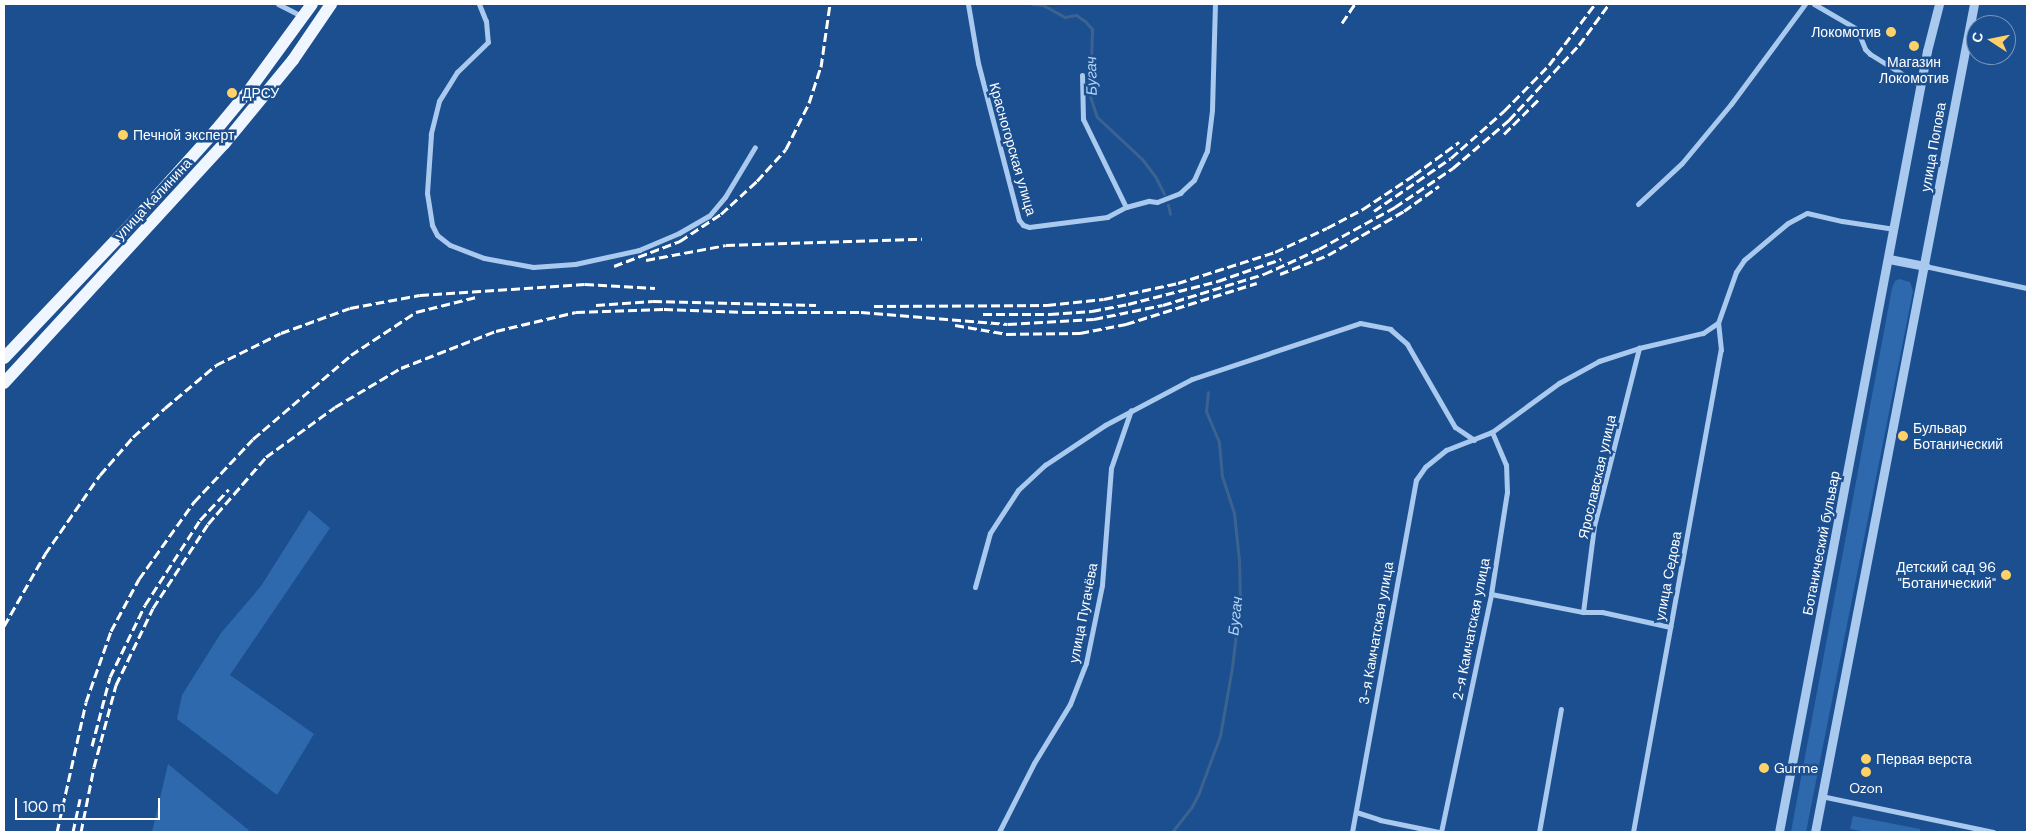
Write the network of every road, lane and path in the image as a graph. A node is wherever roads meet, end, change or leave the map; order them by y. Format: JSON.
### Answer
{"nodes":[{"id":1,"x":278,"y":4,"type":"edge"},
{"id":2,"x":312,"y":4,"type":"edge"},
{"id":3,"x":331,"y":4,"type":"edge"},
{"id":4,"x":479,"y":4,"type":"edge"},
{"id":5,"x":968,"y":4,"type":"edge"},
{"id":6,"x":1215,"y":4,"type":"edge"},
{"id":7,"x":1805,"y":4,"type":"edge"},
{"id":8,"x":1814,"y":4,"type":"edge"},
{"id":9,"x":1939,"y":4,"type":"edge"},
{"id":10,"x":1974,"y":4,"type":"edge"},
{"id":11,"x":302,"y":16,"type":"junction"},
{"id":12,"x":1082,"y":75,"type":"dead end"},
{"id":13,"x":1920,"y":85,"type":"junction"},
{"id":14,"x":755,"y":147,"type":"dead end"},
{"id":15,"x":1638,"y":204,"type":"dead end"},
{"id":16,"x":1126,"y":207,"type":"junction"},
{"id":17,"x":1894,"y":229,"type":"junction"},
{"id":18,"x":1889,"y":259,"type":"junction"},
{"id":19,"x":1924,"y":266,"type":"junction"},
{"id":20,"x":2027,"y":288,"type":"edge"},
{"id":21,"x":1718,"y":323,"type":"junction"},
{"id":22,"x":1639,"y":348,"type":"junction"},
{"id":23,"x":4,"y":358,"type":"edge"},
{"id":24,"x":4,"y":383,"type":"edge"},
{"id":25,"x":1132,"y":410,"type":"junction"},
{"id":26,"x":1492,"y":432,"type":"junction"},
{"id":27,"x":1474,"y":440,"type":"junction"},
{"id":28,"x":975,"y":587,"type":"dead end"},
{"id":29,"x":1490,"y":594,"type":"junction"},
{"id":30,"x":1583,"y":612,"type":"junction"},
{"id":31,"x":1670,"y":627,"type":"junction"},
{"id":32,"x":1562,"y":709,"type":"dead end"},
{"id":33,"x":1821,"y":796,"type":"junction"},
{"id":34,"x":1356,"y":812,"type":"junction"},
{"id":35,"x":999,"y":832,"type":"edge"},
{"id":36,"x":1352,"y":832,"type":"edge"},
{"id":37,"x":1440,"y":832,"type":"edge"},
{"id":38,"x":1539,"y":832,"type":"edge"},
{"id":39,"x":1633,"y":832,"type":"edge"},
{"id":40,"x":1779,"y":832,"type":"edge"},
{"id":41,"x":1815,"y":832,"type":"edge"},
{"id":42,"x":1993,"y":832,"type":"edge"}],
"edges":[{"from":1,"to":11,"type":"street"},
{"from":2,"to":11,"type":"main road","name":"улица Калинина"},
{"from":3,"to":24,"type":"main road","name":"улица Калинина"},
{"from":4,"to":14,"type":"street"},
{"from":5,"to":16,"type":"street","name":"Красногорская улица"},
{"from":6,"to":16,"type":"street","name":"Красногорская улица"},
{"from":7,"to":15,"type":"street"},
{"from":8,"to":13,"type":"street"},
{"from":9,"to":13,"type":"street","name":"улица Попова"},
{"from":10,"to":19,"type":"street","name":"улица Попова"},
{"from":11,"to":23,"type":"main road","name":"улица Калинина"},
{"from":12,"to":16,"type":"street"},
{"from":13,"to":17,"type":"street","name":"улица Попова"},
{"from":17,"to":18,"type":"street","name":"улица Попова"},
{"from":17,"to":21,"type":"street"},
{"from":18,"to":19,"type":"street"},
{"from":18,"to":40,"type":"street","name":"Ботанический бульвар"},
{"from":19,"to":20,"type":"street"},
{"from":19,"to":33,"type":"street"},
{"from":21,"to":22,"type":"street","name":"3-я Камчатская улица"},
{"from":21,"to":31,"type":"street","name":"улица Седова"},
{"from":22,"to":26,"type":"street","name":"3-я Камчатская улица"},
{"from":22,"to":30,"type":"street","name":"Ярославская улица"},
{"from":25,"to":27,"type":"street"},
{"from":25,"to":28,"type":"street"},
{"from":25,"to":35,"type":"street","name":"улица Пугачёва"},
{"from":26,"to":27,"type":"street","name":"3-я Камчатская улица"},
{"from":26,"to":29,"type":"street","name":"2-я Камчатская улица"},
{"from":27,"to":34,"type":"street","name":"3-я Камчатская улица"},
{"from":29,"to":30,"type":"street"},
{"from":29,"to":37,"type":"street","name":"2-я Камчатская улица"},
{"from":30,"to":31,"type":"street"},
{"from":31,"to":39,"type":"street","name":"улица Седова"},
{"from":32,"to":38,"type":"street"},
{"from":33,"to":41,"type":"street"},
{"from":33,"to":42,"type":"street"},
{"from":34,"to":36,"type":"street","name":"3-я Камчатская улица"},
{"from":34,"to":37,"type":"street"}]}
